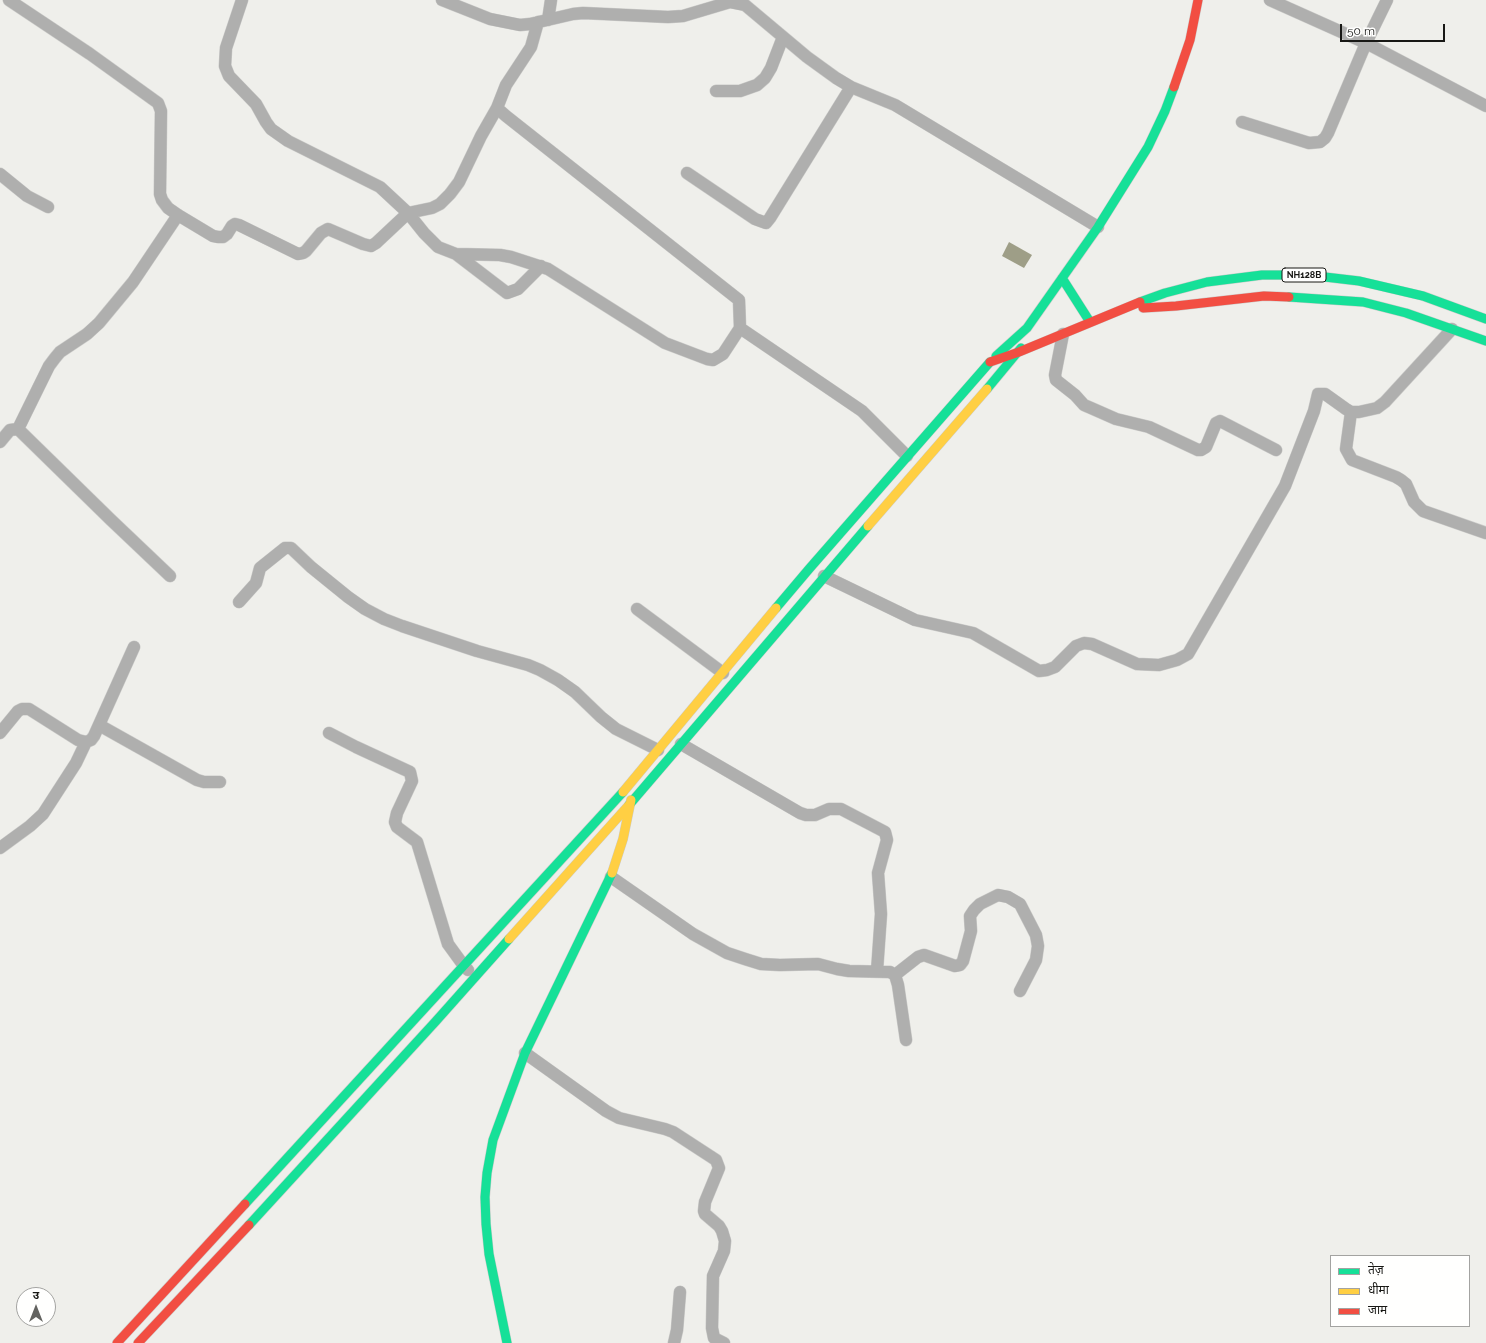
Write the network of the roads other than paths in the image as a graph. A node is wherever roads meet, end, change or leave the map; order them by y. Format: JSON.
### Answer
{"nodes":[{"id":1,"x":9,"y":0,"type":"edge"},
{"id":2,"x":242,"y":0,"type":"edge"},
{"id":3,"x":442,"y":0,"type":"edge"},
{"id":4,"x":551,"y":0,"type":"edge"},
{"id":5,"x":1198,"y":0,"type":"edge"},
{"id":6,"x":1270,"y":0,"type":"edge"},
{"id":7,"x":1387,"y":0,"type":"edge"},
{"id":8,"x":734,"y":1,"type":"edge"},
{"id":9,"x":543,"y":21,"type":"junction"},
{"id":10,"x":783,"y":37,"type":"junction"},
{"id":11,"x":1366,"y":43,"type":"junction"},
{"id":12,"x":851,"y":87,"type":"junction"},
{"id":13,"x":716,"y":91,"type":"dead end"},
{"id":14,"x":1486,"y":106,"type":"edge"},
{"id":15,"x":497,"y":108,"type":"junction"},
{"id":16,"x":1242,"y":122,"type":"dead end"},
{"id":17,"x":687,"y":173,"type":"dead end"},
{"id":18,"x":0,"y":174,"type":"edge"},
{"id":19,"x":48,"y":208,"type":"dead end"},
{"id":20,"x":408,"y":213,"type":"junction"},
{"id":21,"x":178,"y":215,"type":"junction"},
{"id":22,"x":1098,"y":227,"type":"junction"},
{"id":23,"x":456,"y":254,"type":"junction"},
{"id":24,"x":540,"y":266,"type":"junction"},
{"id":25,"x":1062,"y":278,"type":"junction"},
{"id":26,"x":1121,"y":309,"type":"junction"},
{"id":27,"x":1486,"y":319,"type":"edge"},
{"id":28,"x":1090,"y":322,"type":"junction"},
{"id":29,"x":740,"y":328,"type":"junction"},
{"id":30,"x":1027,"y":328,"type":"junction"},
{"id":31,"x":1452,"y":329,"type":"junction"},
{"id":32,"x":1063,"y":334,"type":"junction"},
{"id":33,"x":1486,"y":341,"type":"edge"},
{"id":34,"x":1019,"y":352,"type":"junction"},
{"id":35,"x":990,"y":362,"type":"junction"},
{"id":36,"x":1351,"y":412,"type":"junction"},
{"id":37,"x":18,"y":430,"type":"junction"},
{"id":38,"x":0,"y":442,"type":"edge"},
{"id":39,"x":1276,"y":450,"type":"dead end"},
{"id":40,"x":908,"y":456,"type":"junction"},
{"id":41,"x":1486,"y":533,"type":"edge"},
{"id":42,"x":170,"y":576,"type":"dead end"},
{"id":43,"x":824,"y":576,"type":"junction"},
{"id":44,"x":239,"y":602,"type":"dead end"},
{"id":45,"x":637,"y":609,"type":"dead end"},
{"id":46,"x":134,"y":647,"type":"dead end"},
{"id":47,"x":723,"y":673,"type":"junction"},
{"id":48,"x":99,"y":725,"type":"junction"},
{"id":49,"x":329,"y":732,"type":"dead end"},
{"id":50,"x":0,"y":733,"type":"edge"},
{"id":51,"x":86,"y":742,"type":"junction"},
{"id":52,"x":681,"y":744,"type":"junction"},
{"id":53,"x":658,"y":750,"type":"junction"},
{"id":54,"x":633,"y":780,"type":"junction"},
{"id":55,"x":220,"y":782,"type":"dead end"},
{"id":56,"x":631,"y":803,"type":"junction"},
{"id":57,"x":0,"y":848,"type":"edge"},
{"id":58,"x":611,"y":877,"type":"junction"},
{"id":59,"x":464,"y":966,"type":"junction"},
{"id":60,"x":877,"y":971,"type":"junction"},
{"id":61,"x":895,"y":974,"type":"junction"},
{"id":62,"x":476,"y":976,"type":"junction"},
{"id":63,"x":1020,"y":991,"type":"dead end"},
{"id":64,"x":906,"y":1040,"type":"dead end"},
{"id":65,"x":525,"y":1053,"type":"junction"},
{"id":66,"x":680,"y":1292,"type":"dead end"},
{"id":67,"x":142,"y":1342,"type":"edge"},
{"id":68,"x":117,"y":1343,"type":"edge"},
{"id":69,"x":507,"y":1343,"type":"edge"},
{"id":70,"x":674,"y":1343,"type":"edge"},
{"id":71,"x":724,"y":1343,"type":"edge"}],
"edges":[{"from":1,"to":21,"type":"street"},
{"from":2,"to":20,"type":"street"},
{"from":3,"to":9,"type":"street"},
{"from":4,"to":9,"type":"street"},
{"from":5,"to":22,"type":"main road"},
{"from":6,"to":11,"type":"street"},
{"from":7,"to":11,"type":"street"},
{"from":8,"to":9,"type":"street"},
{"from":8,"to":10,"type":"street"},
{"from":9,"to":15,"type":"street"},
{"from":10,"to":12,"type":"street"},
{"from":10,"to":13,"type":"street"},
{"from":11,"to":14,"type":"street"},
{"from":11,"to":16,"type":"street"},
{"from":12,"to":17,"type":"street"},
{"from":12,"to":22,"type":"street"},
{"from":15,"to":20,"type":"street"},
{"from":15,"to":29,"type":"street"},
{"from":18,"to":19,"type":"street"},
{"from":20,"to":21,"type":"street"},
{"from":20,"to":23,"type":"street"},
{"from":21,"to":37,"type":"street"},
{"from":22,"to":25,"type":"main road"},
{"from":23,"to":24,"type":"street"},
{"from":23,"to":24,"type":"street"},
{"from":24,"to":29,"type":"street"},
{"from":25,"to":28,"type":"main road"},
{"from":25,"to":30,"type":"main road"},
{"from":26,"to":27,"type":"main road","number":"NH128B"},
{"from":26,"to":28,"type":"main road","number":"NH128B"},
{"from":26,"to":31,"type":"main road","number":"NH128B"},
{"from":28,"to":32,"type":"main road","number":"NH128B"},
{"from":29,"to":40,"type":"street"},
{"from":30,"to":34,"type":"main road"},
{"from":30,"to":35,"type":"main road"},
{"from":31,"to":33,"type":"main road","number":"NH128B"},
{"from":31,"to":36,"type":"street"},
{"from":32,"to":34,"type":"main road","number":"NH128B"},
{"from":32,"to":39,"type":"street"},
{"from":34,"to":35,"type":"main road","number":"NH128B"},
{"from":34,"to":43,"type":"main road"},
{"from":35,"to":40,"type":"main road"},
{"from":36,"to":41,"type":"street"},
{"from":36,"to":43,"type":"street"},
{"from":37,"to":38,"type":"street"},
{"from":37,"to":42,"type":"street"},
{"from":40,"to":47,"type":"main road"},
{"from":43,"to":52,"type":"main road"},
{"from":44,"to":53,"type":"street"},
{"from":45,"to":47,"type":"street"},
{"from":46,"to":48,"type":"street"},
{"from":47,"to":53,"type":"main road"},
{"from":48,"to":51,"type":"street"},
{"from":48,"to":55,"type":"street"},
{"from":49,"to":59,"type":"street"},
{"from":50,"to":51,"type":"street"},
{"from":51,"to":57,"type":"street"},
{"from":52,"to":56,"type":"main road"},
{"from":52,"to":60,"type":"street"},
{"from":53,"to":54,"type":"main road"},
{"from":54,"to":56,"type":"main road"},
{"from":54,"to":59,"type":"main road"},
{"from":56,"to":58,"type":"main road"},
{"from":56,"to":62,"type":"main road"},
{"from":58,"to":60,"type":"street"},
{"from":58,"to":65,"type":"main road"},
{"from":59,"to":62,"type":"street"},
{"from":59,"to":68,"type":"main road"},
{"from":60,"to":61,"type":"street"},
{"from":61,"to":63,"type":"street"},
{"from":61,"to":64,"type":"street"},
{"from":62,"to":67,"type":"main road"},
{"from":65,"to":69,"type":"main road"},
{"from":65,"to":71,"type":"street"},
{"from":66,"to":70,"type":"street"}]}
